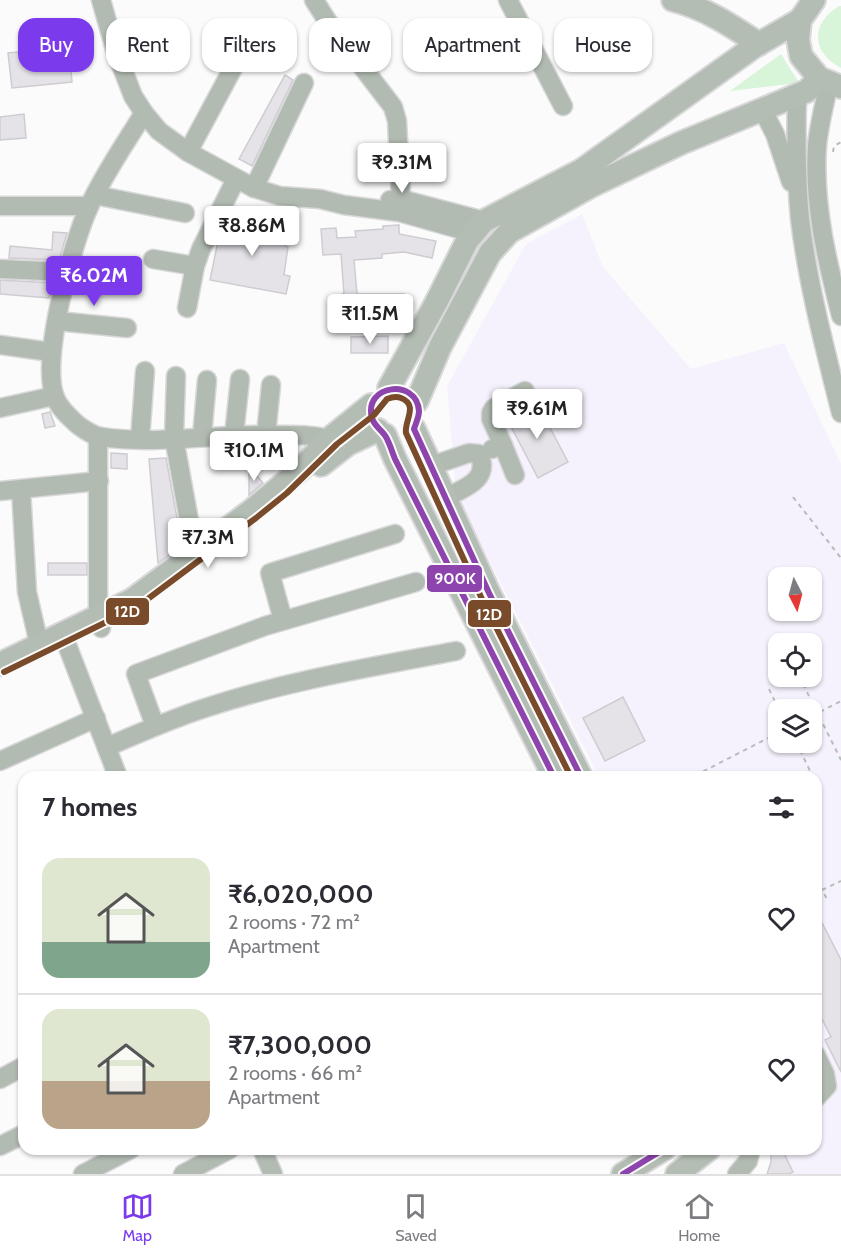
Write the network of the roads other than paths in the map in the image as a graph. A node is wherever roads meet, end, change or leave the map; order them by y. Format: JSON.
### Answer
{"nodes":[{"id":1,"x":101,"y":0,"type":"edge"},
{"id":2,"x":314,"y":0,"type":"edge"},
{"id":3,"x":508,"y":0,"type":"edge"},
{"id":4,"x":673,"y":0,"type":"edge"},
{"id":5,"x":814,"y":0,"type":"edge"},
{"id":6,"x":800,"y":20,"type":"junction"},
{"id":7,"x":759,"y":44,"type":"junction"},
{"id":8,"x":231,"y":72,"type":"edge"},
{"id":9,"x":304,"y":83,"type":"dead end"},
{"id":10,"x":834,"y":83,"type":"edge"},
{"id":11,"x":797,"y":95,"type":"junction"},
{"id":12,"x":563,"y":106,"type":"dead end"},
{"id":13,"x":762,"y":109,"type":"junction"},
{"id":14,"x":144,"y":113,"type":"junction"},
{"id":15,"x":188,"y":152,"type":"junction"},
{"id":16,"x":236,"y":179,"type":"junction"},
{"id":17,"x":254,"y":188,"type":"junction"},
{"id":18,"x":320,"y":199,"type":"junction"},
{"id":19,"x":92,"y":200,"type":"junction"},
{"id":20,"x":400,"y":200,"type":"junction"},
{"id":21,"x":799,"y":201,"type":"junction"},
{"id":22,"x":0,"y":206,"type":"edge"},
{"id":23,"x":185,"y":213,"type":"dead end"},
{"id":24,"x":491,"y":225,"type":"junction"},
{"id":25,"x":153,"y":259,"type":"dead end"},
{"id":26,"x":195,"y":266,"type":"junction"},
{"id":27,"x":0,"y":269,"type":"edge"},
{"id":28,"x":67,"y":272,"type":"junction"},
{"id":29,"x":187,"y":308,"type":"dead end"},
{"id":30,"x":841,"y":316,"type":"edge"},
{"id":31,"x":57,"y":321,"type":"junction"},
{"id":32,"x":127,"y":328,"type":"dead end"},
{"id":33,"x":0,"y":345,"type":"edge"},
{"id":34,"x":51,"y":352,"type":"junction"},
{"id":35,"x":145,"y":371,"type":"dead end"},
{"id":36,"x":177,"y":376,"type":"dead end"},
{"id":37,"x":240,"y":379,"type":"dead end"},
{"id":38,"x":207,"y":380,"type":"dead end"},
{"id":39,"x":271,"y":385,"type":"dead end"},
{"id":40,"x":389,"y":388,"type":"junction"},
{"id":41,"x":525,"y":391,"type":"dead end"},
{"id":42,"x":54,"y":396,"type":"junction"},
{"id":43,"x":417,"y":401,"type":"junction"},
{"id":44,"x":371,"y":405,"type":"junction"},
{"id":45,"x":0,"y":408,"type":"edge"},
{"id":46,"x":841,"y":413,"type":"edge"},
{"id":47,"x":414,"y":429,"type":"junction"},
{"id":48,"x":382,"y":432,"type":"junction"},
{"id":49,"x":234,"y":435,"type":"junction"},
{"id":50,"x":266,"y":435,"type":"junction"},
{"id":51,"x":202,"y":436,"type":"junction"},
{"id":52,"x":98,"y":437,"type":"junction"},
{"id":53,"x":174,"y":438,"type":"junction"},
{"id":54,"x":140,"y":439,"type":"junction"},
{"id":55,"x":329,"y":439,"type":"junction"},
{"id":56,"x":503,"y":446,"type":"junction"},
{"id":57,"x":479,"y":454,"type":"junction"},
{"id":58,"x":431,"y":466,"type":"junction"},
{"id":59,"x":515,"y":475,"type":"dead end"},
{"id":60,"x":99,"y":481,"type":"junction"},
{"id":61,"x":21,"y":490,"type":"junction"},
{"id":62,"x":0,"y":491,"type":"edge"},
{"id":63,"x":445,"y":498,"type":"junction"},
{"id":64,"x":394,"y":534,"type":"dead end"},
{"id":65,"x":195,"y":553,"type":"junction"},
{"id":66,"x":416,"y":582,"type":"dead end"},
{"id":67,"x":283,"y":620,"type":"junction"},
{"id":68,"x":99,"y":622,"type":"junction"},
{"id":69,"x":39,"y":645,"type":"junction"},
{"id":70,"x":67,"y":645,"type":"junction"},
{"id":71,"x":456,"y":651,"type":"dead end"},
{"id":72,"x":0,"y":664,"type":"edge"},
{"id":73,"x":0,"y":675,"type":"edge"},
{"id":74,"x":96,"y":717,"type":"junction"},
{"id":75,"x":155,"y":726,"type":"junction"},
{"id":76,"x":107,"y":747,"type":"junction"},
{"id":77,"x":0,"y":761,"type":"edge"},
{"id":78,"x":116,"y":771,"type":"edge"},
{"id":79,"x":551,"y":771,"type":"edge"},
{"id":80,"x":578,"y":771,"type":"edge"},
{"id":81,"x":822,"y":1068,"type":"edge"},
{"id":82,"x":18,"y":1069,"type":"edge"},
{"id":83,"x":0,"y":1079,"type":"edge"},
{"id":84,"x":822,"y":1091,"type":"edge"},
{"id":85,"x":18,"y":1137,"type":"edge"},
{"id":86,"x":0,"y":1146,"type":"edge"},
{"id":87,"x":119,"y":1155,"type":"edge"},
{"id":88,"x":219,"y":1155,"type":"edge"},
{"id":89,"x":265,"y":1155,"type":"edge"},
{"id":90,"x":654,"y":1155,"type":"edge"},
{"id":91,"x":701,"y":1155,"type":"edge"},
{"id":92,"x":750,"y":1155,"type":"edge"},
{"id":93,"x":83,"y":1174,"type":"edge"},
{"id":94,"x":183,"y":1174,"type":"edge"},
{"id":95,"x":273,"y":1174,"type":"edge"},
{"id":96,"x":623,"y":1174,"type":"edge"},
{"id":97,"x":677,"y":1174,"type":"edge"},
{"id":98,"x":737,"y":1174,"type":"edge"}],
"edges":[{"from":1,"to":14,"type":"street"},
{"from":2,"to":20,"type":"street"},
{"from":3,"to":12,"type":"street"},
{"from":4,"to":7,"type":"main road"},
{"from":5,"to":6,"type":"main road"},
{"from":6,"to":7,"type":"main road"},
{"from":6,"to":10,"type":"main road"},
{"from":7,"to":24,"type":"main road"},
{"from":8,"to":15,"type":"street"},
{"from":9,"to":17,"type":"street"},
{"from":10,"to":11,"type":"main road"},
{"from":10,"to":30,"type":"street"},
{"from":11,"to":13,"type":"main road"},
{"from":11,"to":21,"type":"street"},
{"from":13,"to":21,"type":"street"},
{"from":13,"to":24,"type":"main road"},
{"from":14,"to":15,"type":"street"},
{"from":14,"to":19,"type":"street"},
{"from":15,"to":16,"type":"street"},
{"from":16,"to":17,"type":"street"},
{"from":16,"to":26,"type":"street"},
{"from":17,"to":18,"type":"street"},
{"from":18,"to":20,"type":"street"},
{"from":18,"to":24,"type":"street"},
{"from":19,"to":22,"type":"street"},
{"from":19,"to":23,"type":"street"},
{"from":19,"to":28,"type":"street"},
{"from":20,"to":24,"type":"street"},
{"from":21,"to":46,"type":"street"},
{"from":24,"to":40,"type":"main road"},
{"from":24,"to":43,"type":"main road"},
{"from":25,"to":26,"type":"street"},
{"from":26,"to":29,"type":"street"},
{"from":27,"to":28,"type":"street"},
{"from":28,"to":31,"type":"street"},
{"from":31,"to":32,"type":"street"},
{"from":31,"to":34,"type":"street"},
{"from":33,"to":34,"type":"street"},
{"from":34,"to":42,"type":"street"},
{"from":35,"to":54,"type":"street"},
{"from":36,"to":53,"type":"street"},
{"from":37,"to":49,"type":"street"},
{"from":38,"to":51,"type":"street"},
{"from":39,"to":50,"type":"street"},
{"from":40,"to":43,"type":"main road"},
{"from":40,"to":44,"type":"main road"},
{"from":41,"to":56,"type":"street"},
{"from":42,"to":45,"type":"street"},
{"from":42,"to":52,"type":"street"},
{"from":43,"to":47,"type":"main road"},
{"from":44,"to":48,"type":"main road"},
{"from":44,"to":55,"type":"main road"},
{"from":47,"to":48,"type":"main road"},
{"from":47,"to":58,"type":"main road"},
{"from":48,"to":68,"type":"main road"},
{"from":48,"to":79,"type":"main road"},
{"from":49,"to":50,"type":"street"},
{"from":49,"to":51,"type":"street"},
{"from":50,"to":55,"type":"street"},
{"from":51,"to":53,"type":"street"},
{"from":52,"to":54,"type":"street"},
{"from":52,"to":60,"type":"street"},
{"from":53,"to":54,"type":"street"},
{"from":53,"to":65,"type":"street"},
{"from":55,"to":65,"type":"main road"},
{"from":56,"to":57,"type":"street"},
{"from":56,"to":59,"type":"street"},
{"from":57,"to":58,"type":"street"},
{"from":57,"to":63,"type":"street"},
{"from":58,"to":63,"type":"main road"},
{"from":60,"to":61,"type":"street"},
{"from":60,"to":68,"type":"street"},
{"from":61,"to":62,"type":"street"},
{"from":61,"to":69,"type":"street"},
{"from":63,"to":80,"type":"main road"},
{"from":64,"to":67,"type":"street"},
{"from":65,"to":68,"type":"main road"},
{"from":66,"to":67,"type":"street"},
{"from":67,"to":75,"type":"street"},
{"from":68,"to":69,"type":"main road"},
{"from":68,"to":70,"type":"main road"},
{"from":69,"to":72,"type":"main road"},
{"from":70,"to":73,"type":"main road"},
{"from":70,"to":74,"type":"street"},
{"from":71,"to":75,"type":"street"},
{"from":74,"to":76,"type":"street"},
{"from":74,"to":77,"type":"street"},
{"from":75,"to":76,"type":"street"},
{"from":76,"to":78,"type":"street"},
{"from":81,"to":84,"type":"street"},
{"from":82,"to":83,"type":"street"},
{"from":85,"to":86,"type":"street"},
{"from":87,"to":93,"type":"street"},
{"from":88,"to":94,"type":"street"},
{"from":89,"to":95,"type":"street"},
{"from":90,"to":96,"type":"main road"},
{"from":91,"to":97,"type":"main road"},
{"from":92,"to":98,"type":"street"}]}
